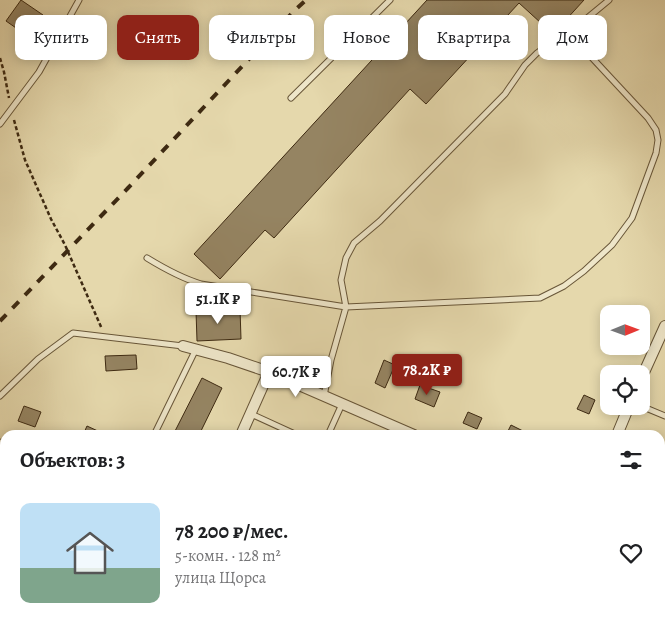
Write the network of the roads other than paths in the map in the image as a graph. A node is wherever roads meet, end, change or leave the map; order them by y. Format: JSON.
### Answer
{"nodes":[{"id":1,"x":79,"y":0,"type":"edge"},
{"id":2,"x":390,"y":0,"type":"edge"},
{"id":3,"x":610,"y":0,"type":"edge"},
{"id":4,"x":592,"y":15,"type":"edge"},
{"id":5,"x":538,"y":52,"type":"edge"},
{"id":6,"x":593,"y":60,"type":"edge"},
{"id":7,"x":291,"y":98,"type":"dead end"},
{"id":8,"x":0,"y":124,"type":"edge"},
{"id":9,"x":147,"y":258,"type":"dead end"},
{"id":10,"x":346,"y":307,"type":"junction"},
{"id":11,"x":665,"y":326,"type":"edge"},
{"id":12,"x":183,"y":346,"type":"joint"},
{"id":13,"x":196,"y":349,"type":"junction"},
{"id":14,"x":648,"y":365,"type":"edge"},
{"id":15,"x":269,"y":372,"type":"junction"},
{"id":16,"x":0,"y":396,"type":"edge"},
{"id":17,"x":324,"y":396,"type":"junction"},
{"id":18,"x":342,"y":404,"type":"junction"},
{"id":19,"x":650,"y":410,"type":"edge"},
{"id":20,"x":251,"y":414,"type":"junction"},
{"id":21,"x":625,"y":415,"type":"edge"},
{"id":22,"x":665,"y":416,"type":"edge"},
{"id":23,"x":156,"y":430,"type":"edge"},
{"id":24,"x":244,"y":430,"type":"edge"},
{"id":25,"x":286,"y":430,"type":"edge"},
{"id":26,"x":330,"y":430,"type":"edge"},
{"id":27,"x":402,"y":430,"type":"edge"},
{"id":28,"x":618,"y":430,"type":"edge"}],
"edges":[{"from":1,"to":8,"type":"lane"},
{"from":2,"to":7,"type":"lane"},
{"from":3,"to":4,"type":"lane"},
{"from":5,"to":10,"type":"lane"},
{"from":6,"to":10,"type":"lane"},
{"from":9,"to":10,"type":"lane"},
{"from":10,"to":17,"type":"lane"},
{"from":11,"to":14,"type":"street"},
{"from":12,"to":13,"type":"street"},
{"from":12,"to":16,"type":"lane"},
{"from":13,"to":15,"type":"street"},
{"from":13,"to":23,"type":"lane"},
{"from":15,"to":17,"type":"street"},
{"from":15,"to":20,"type":"street"},
{"from":17,"to":18,"type":"street"},
{"from":18,"to":26,"type":"lane"},
{"from":18,"to":27,"type":"street"},
{"from":19,"to":22,"type":"lane"},
{"from":20,"to":24,"type":"street"},
{"from":20,"to":25,"type":"lane"},
{"from":21,"to":28,"type":"street"}]}
